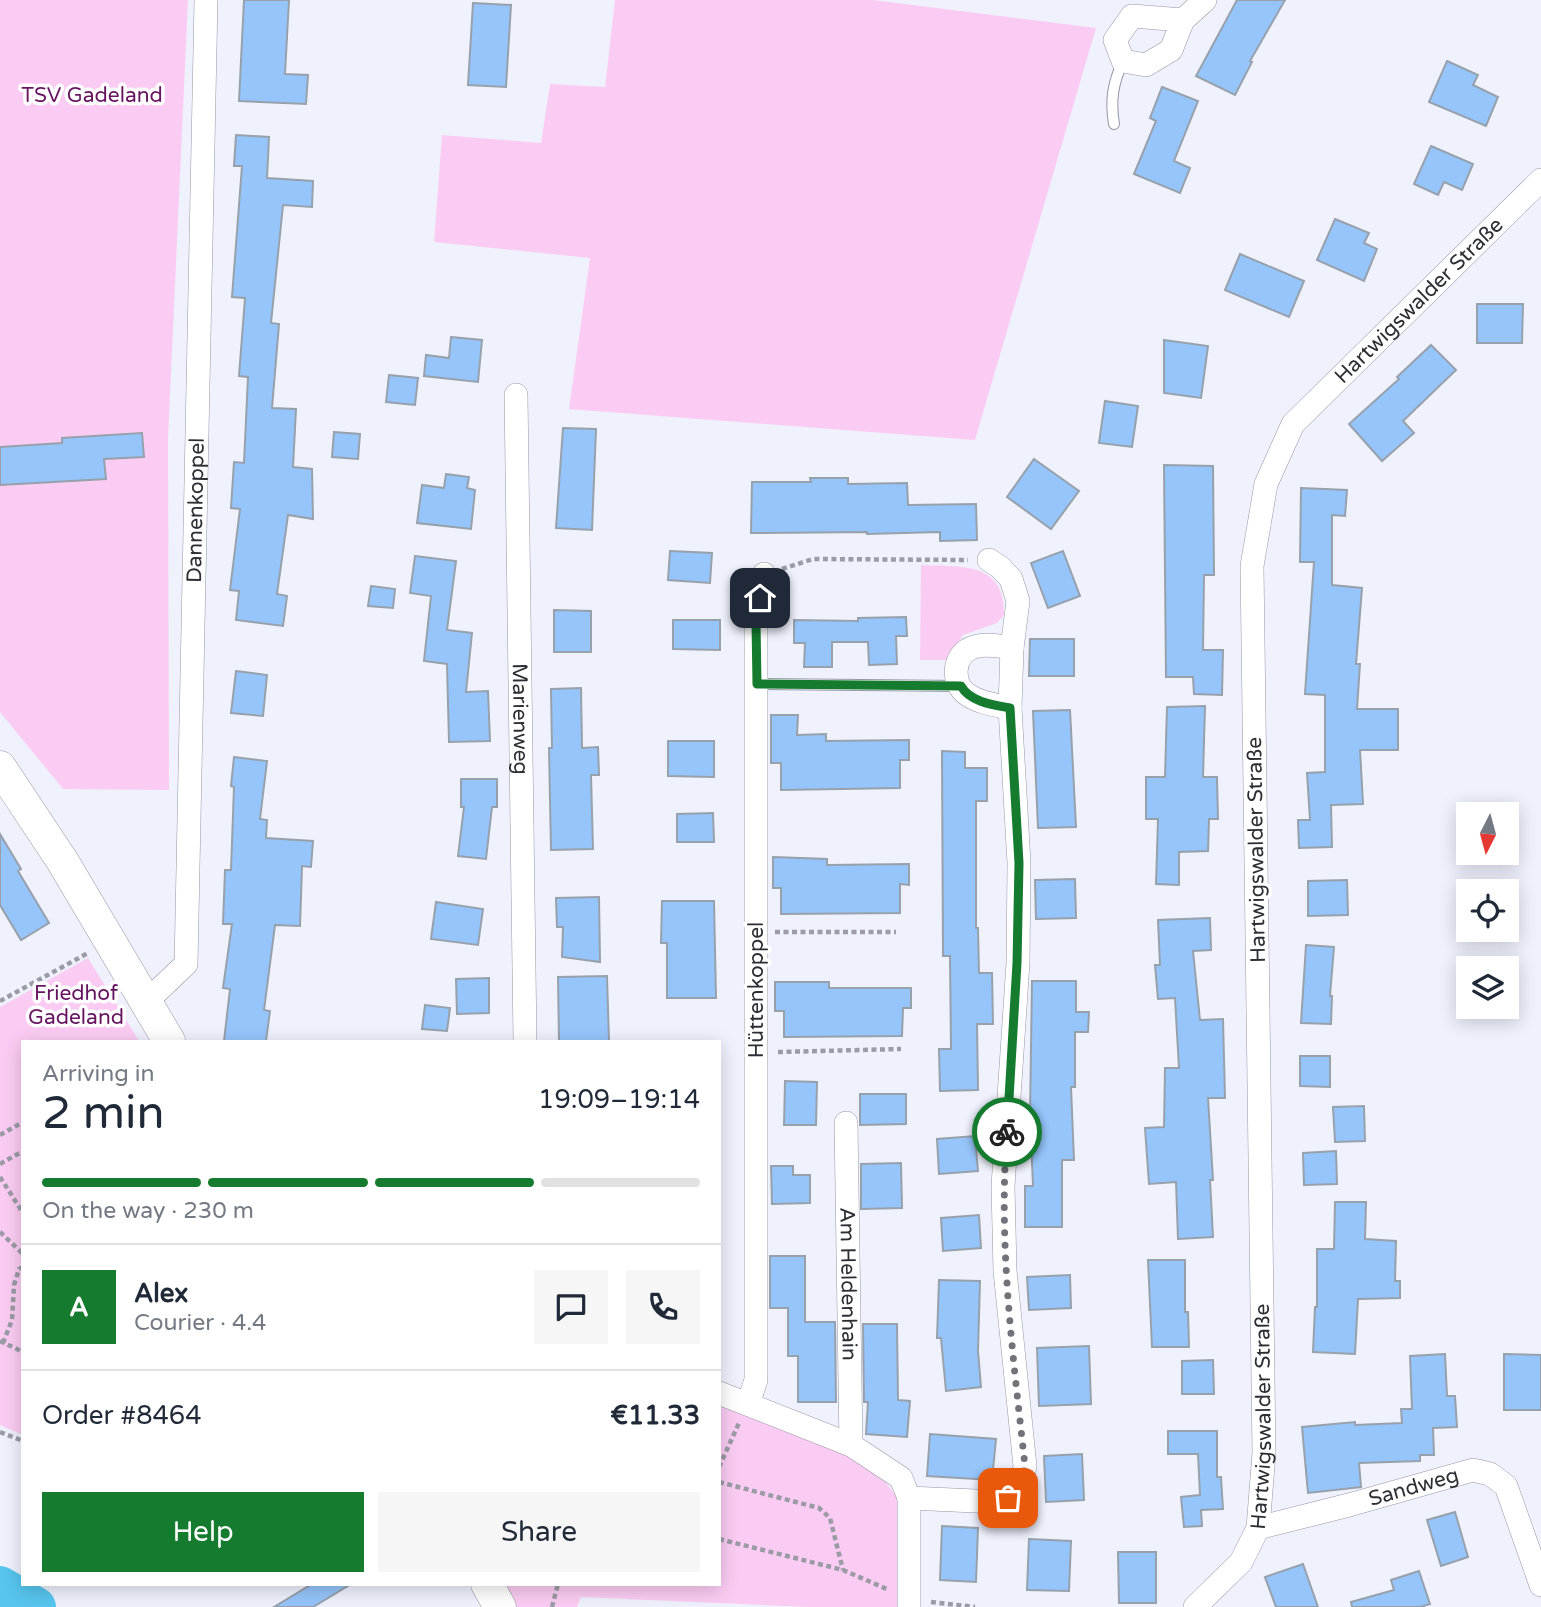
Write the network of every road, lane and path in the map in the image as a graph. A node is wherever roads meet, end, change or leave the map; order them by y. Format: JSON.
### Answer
{"nodes":[{"id":1,"x":206,"y":0,"type":"edge"},
{"id":2,"x":1205,"y":0,"type":"edge"},
{"id":3,"x":1182,"y":20,"type":"junction"},
{"id":4,"x":1123,"y":61,"type":"junction"},
{"id":5,"x":1114,"y":124,"type":"dead end"},
{"id":6,"x":1541,"y":180,"type":"edge"},
{"id":7,"x":516,"y":395,"type":"dead end"},
{"id":8,"x":989,"y":560,"type":"joint"},
{"id":9,"x":764,"y":574,"type":"joint"},
{"id":10,"x":1012,"y":649,"type":"junction"},
{"id":11,"x":757,"y":684,"type":"junction"},
{"id":12,"x":961,"y":686,"type":"junction"},
{"id":13,"x":1010,"y":708,"type":"junction"},
{"id":14,"x":0,"y":766,"type":"edge"},
{"id":15,"x":757,"y":932,"type":"junction"},
{"id":16,"x":896,"y":932,"type":"dead end"},
{"id":17,"x":110,"y":941,"type":"junction"},
{"id":18,"x":0,"y":1001,"type":"edge"},
{"id":19,"x":146,"y":1002,"type":"junction"},
{"id":20,"x":168,"y":1040,"type":"edge"},
{"id":21,"x":525,"y":1040,"type":"edge"},
{"id":22,"x":901,"y":1049,"type":"dead end"},
{"id":23,"x":756,"y":1053,"type":"junction"},
{"id":24,"x":21,"y":1123,"type":"edge"},
{"id":25,"x":846,"y":1123,"type":"dead end"},
{"id":26,"x":0,"y":1135,"type":"edge"},
{"id":27,"x":21,"y":1152,"type":"edge"},
{"id":28,"x":0,"y":1164,"type":"edge"},
{"id":29,"x":0,"y":1177,"type":"edge"},
{"id":30,"x":21,"y":1210,"type":"edge"},
{"id":31,"x":0,"y":1232,"type":"edge"},
{"id":32,"x":21,"y":1252,"type":"edge"},
{"id":33,"x":21,"y":1268,"type":"edge"},
{"id":34,"x":1,"y":1342,"type":"edge"},
{"id":35,"x":21,"y":1351,"type":"edge"},
{"id":36,"x":721,"y":1394,"type":"edge"},
{"id":37,"x":748,"y":1404,"type":"junction"},
{"id":38,"x":0,"y":1432,"type":"edge"},
{"id":39,"x":21,"y":1440,"type":"edge"},
{"id":40,"x":851,"y":1445,"type":"junction"},
{"id":41,"x":721,"y":1463,"type":"edge"},
{"id":42,"x":721,"y":1483,"type":"edge"},
{"id":43,"x":909,"y":1498,"type":"junction"},
{"id":44,"x":1258,"y":1528,"type":"junction"},
{"id":45,"x":721,"y":1539,"type":"edge"},
{"id":46,"x":844,"y":1570,"type":"junction"},
{"id":47,"x":1541,"y":1585,"type":"edge"},
{"id":48,"x":488,"y":1586,"type":"edge"},
{"id":49,"x":557,"y":1586,"type":"edge"},
{"id":50,"x":910,"y":1603,"type":"edge"},
{"id":51,"x":500,"y":1607,"type":"edge"},
{"id":52,"x":552,"y":1607,"type":"edge"},
{"id":53,"x":975,"y":1607,"type":"edge"},
{"id":54,"x":1195,"y":1607,"type":"edge"}],
"edges":[{"from":1,"to":19,"type":"street","name":"Dannenkoppel"},
{"from":2,"to":3,"type":"street"},
{"from":3,"to":4,"type":"street"},
{"from":3,"to":4,"type":"street"},
{"from":4,"to":5,"type":"lane"},
{"from":6,"to":44,"type":"street","name":"Hartwigswalder Straße"},
{"from":7,"to":21,"type":"street","name":"Marienweg"},
{"from":8,"to":9,"type":"path"},
{"from":8,"to":10,"type":"street"},
{"from":9,"to":11,"type":"street","name":"Hüttenkoppel"},
{"from":10,"to":12,"type":"street"},
{"from":10,"to":13,"type":"street"},
{"from":11,"to":12,"type":"lane"},
{"from":11,"to":15,"type":"street","name":"Hüttenkoppel"},
{"from":12,"to":13,"type":"street"},
{"from":13,"to":43,"type":"street"},
{"from":14,"to":17,"type":"main road"},
{"from":15,"to":16,"type":"path"},
{"from":15,"to":23,"type":"street","name":"Hüttenkoppel"},
{"from":17,"to":18,"type":"path"},
{"from":17,"to":19,"type":"main road"},
{"from":19,"to":20,"type":"main road"},
{"from":22,"to":23,"type":"path"},
{"from":23,"to":37,"type":"street","name":"Hüttenkoppel"},
{"from":24,"to":26,"type":"path"},
{"from":25,"to":40,"type":"street","name":"Am Heldenhain"},
{"from":27,"to":28,"type":"path"},
{"from":29,"to":30,"type":"path"},
{"from":31,"to":32,"type":"path"},
{"from":33,"to":34,"type":"path"},
{"from":34,"to":35,"type":"path"},
{"from":36,"to":37,"type":"street"},
{"from":37,"to":40,"type":"street"},
{"from":37,"to":41,"type":"path"},
{"from":38,"to":39,"type":"path"},
{"from":40,"to":43,"type":"street"},
{"from":42,"to":46,"type":"path"},
{"from":43,"to":50,"type":"street"},
{"from":44,"to":47,"type":"street","name":"Sandweg"},
{"from":44,"to":54,"type":"street","name":"Hartwigswalder Straße"},
{"from":45,"to":46,"type":"path"},
{"from":46,"to":50,"type":"path"},
{"from":48,"to":51,"type":"main road"},
{"from":49,"to":52,"type":"path"},
{"from":50,"to":53,"type":"path"}]}
